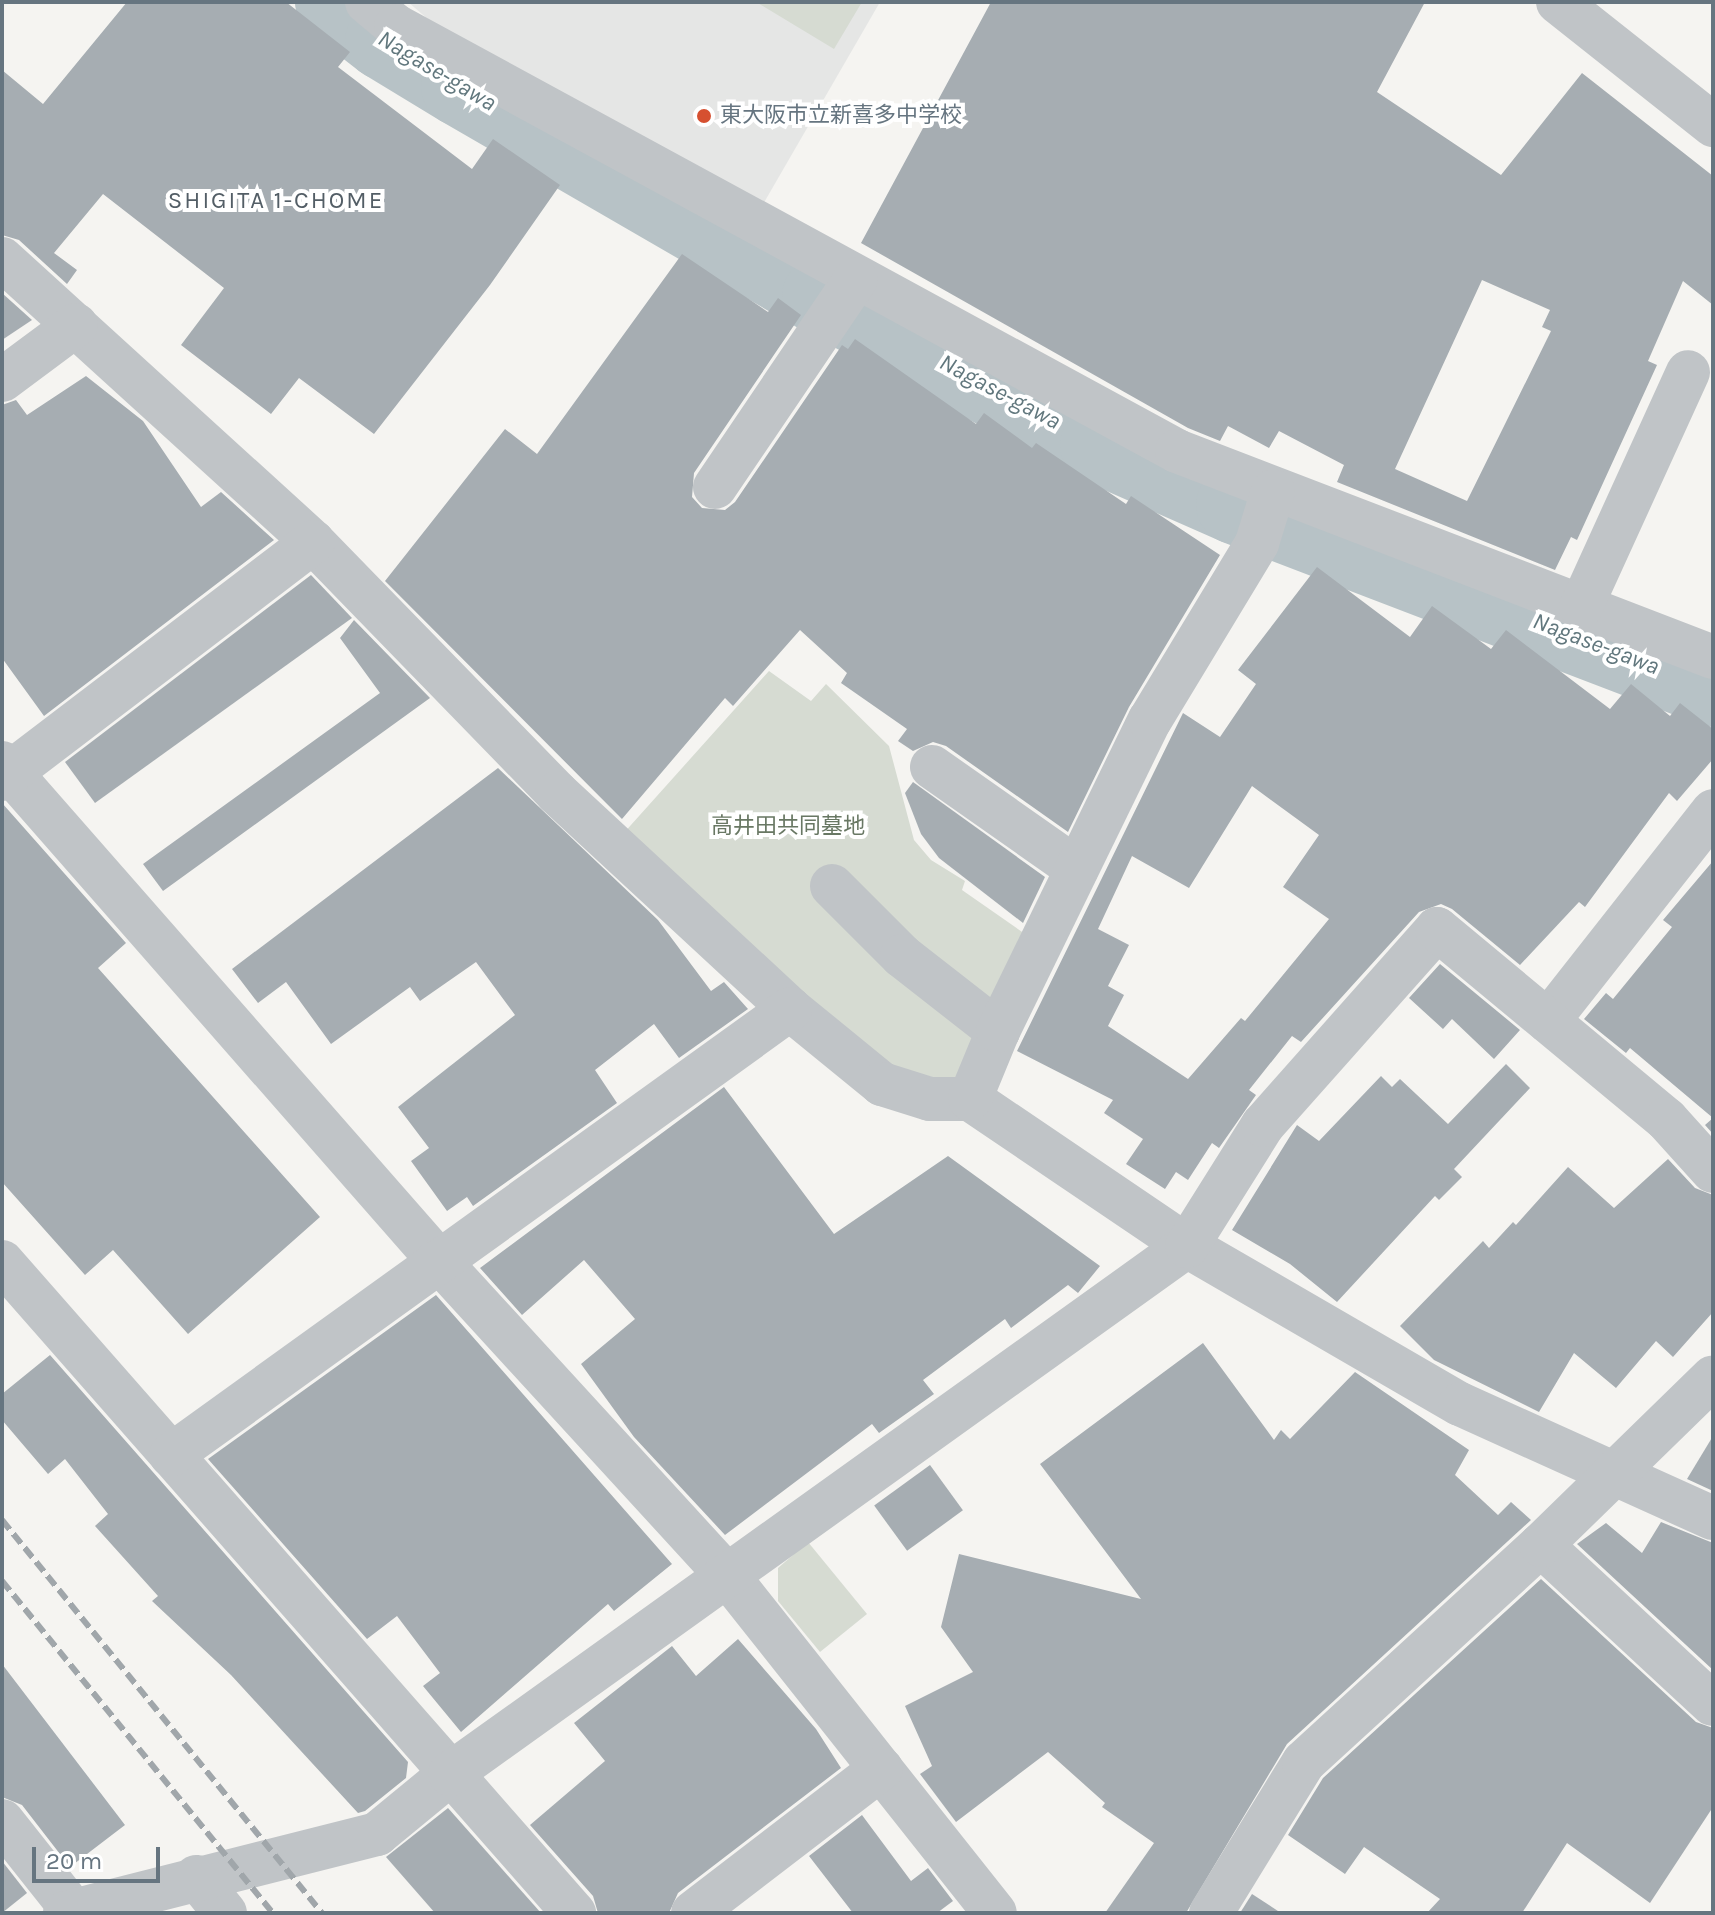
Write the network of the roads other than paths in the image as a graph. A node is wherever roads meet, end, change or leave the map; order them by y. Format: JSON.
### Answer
{"nodes":[{"id":1,"x":367,"y":2,"type":"edge"},
{"id":2,"x":1558,"y":2,"type":"edge"},
{"id":3,"x":1713,"y":125,"type":"edge"},
{"id":4,"x":2,"y":259,"type":"edge"},
{"id":5,"x":843,"y":300,"type":"junction"},
{"id":6,"x":76,"y":325,"type":"junction"},
{"id":7,"x":1688,"y":372,"type":"dead end"},
{"id":8,"x":2,"y":380,"type":"edge"},
{"id":9,"x":715,"y":487,"type":"dead end"},
{"id":10,"x":1266,"y":514,"type":"junction"},
{"id":11,"x":313,"y":542,"type":"junction"},
{"id":12,"x":1581,"y":607,"type":"junction"},
{"id":13,"x":1713,"y":657,"type":"edge"},
{"id":14,"x":932,"y":767,"type":"dead end"},
{"id":15,"x":5,"y":772,"type":"edge"},
{"id":16,"x":1713,"y":811,"type":"edge"},
{"id":17,"x":1077,"y":869,"type":"junction"},
{"id":18,"x":832,"y":886,"type":"dead end"},
{"id":19,"x":790,"y":1009,"type":"junction"},
{"id":20,"x":1548,"y":1021,"type":"junction"},
{"id":21,"x":998,"y":1031,"type":"junction"},
{"id":22,"x":970,"y":1099,"type":"junction"},
{"id":23,"x":1713,"y":1171,"type":"edge"},
{"id":24,"x":1187,"y":1246,"type":"junction"},
{"id":25,"x":438,"y":1260,"type":"junction"},
{"id":26,"x":2,"y":1262,"type":"edge"},
{"id":27,"x":1713,"y":1377,"type":"edge"},
{"id":28,"x":171,"y":1455,"type":"junction"},
{"id":29,"x":1614,"y":1473,"type":"junction"},
{"id":30,"x":1713,"y":1518,"type":"edge"},
{"id":31,"x":1541,"y":1545,"type":"junction"},
{"id":32,"x":727,"y":1575,"type":"junction"},
{"id":33,"x":1713,"y":1704,"type":"edge"},
{"id":34,"x":881,"y":1769,"type":"junction"},
{"id":35,"x":450,"y":1774,"type":"junction"},
{"id":36,"x":2,"y":1821,"type":"edge"},
{"id":37,"x":196,"y":1877,"type":"junction"},
{"id":38,"x":71,"y":1911,"type":"edge"},
{"id":39,"x":225,"y":1913,"type":"edge"},
{"id":40,"x":574,"y":1913,"type":"edge"},
{"id":41,"x":693,"y":1913,"type":"edge"},
{"id":42,"x":995,"y":1913,"type":"edge"},
{"id":43,"x":1211,"y":1913,"type":"edge"}],
"edges":[{"from":1,"to":5,"type":"street"},
{"from":2,"to":3,"type":"street"},
{"from":4,"to":6,"type":"street"},
{"from":5,"to":9,"type":"street"},
{"from":5,"to":10,"type":"street"},
{"from":6,"to":8,"type":"street"},
{"from":6,"to":11,"type":"street"},
{"from":7,"to":12,"type":"street"},
{"from":10,"to":12,"type":"street"},
{"from":10,"to":17,"type":"street"},
{"from":11,"to":15,"type":"street"},
{"from":11,"to":19,"type":"street"},
{"from":12,"to":13,"type":"street"},
{"from":14,"to":17,"type":"street"},
{"from":15,"to":25,"type":"street"},
{"from":16,"to":20,"type":"street"},
{"from":17,"to":21,"type":"street"},
{"from":18,"to":21,"type":"street"},
{"from":19,"to":22,"type":"street"},
{"from":19,"to":25,"type":"street"},
{"from":20,"to":23,"type":"street"},
{"from":20,"to":24,"type":"street"},
{"from":21,"to":22,"type":"street"},
{"from":22,"to":24,"type":"street"},
{"from":24,"to":29,"type":"street"},
{"from":24,"to":32,"type":"street"},
{"from":25,"to":28,"type":"street"},
{"from":25,"to":32,"type":"street"},
{"from":26,"to":28,"type":"street"},
{"from":27,"to":29,"type":"street"},
{"from":28,"to":35,"type":"street"},
{"from":29,"to":30,"type":"street"},
{"from":29,"to":31,"type":"street"},
{"from":31,"to":33,"type":"street"},
{"from":31,"to":43,"type":"street"},
{"from":32,"to":34,"type":"street"},
{"from":32,"to":35,"type":"street"},
{"from":34,"to":41,"type":"street"},
{"from":34,"to":42,"type":"street"},
{"from":35,"to":37,"type":"street"},
{"from":35,"to":40,"type":"street"},
{"from":36,"to":38,"type":"street"},
{"from":37,"to":38,"type":"street"},
{"from":37,"to":39,"type":"street"}]}
